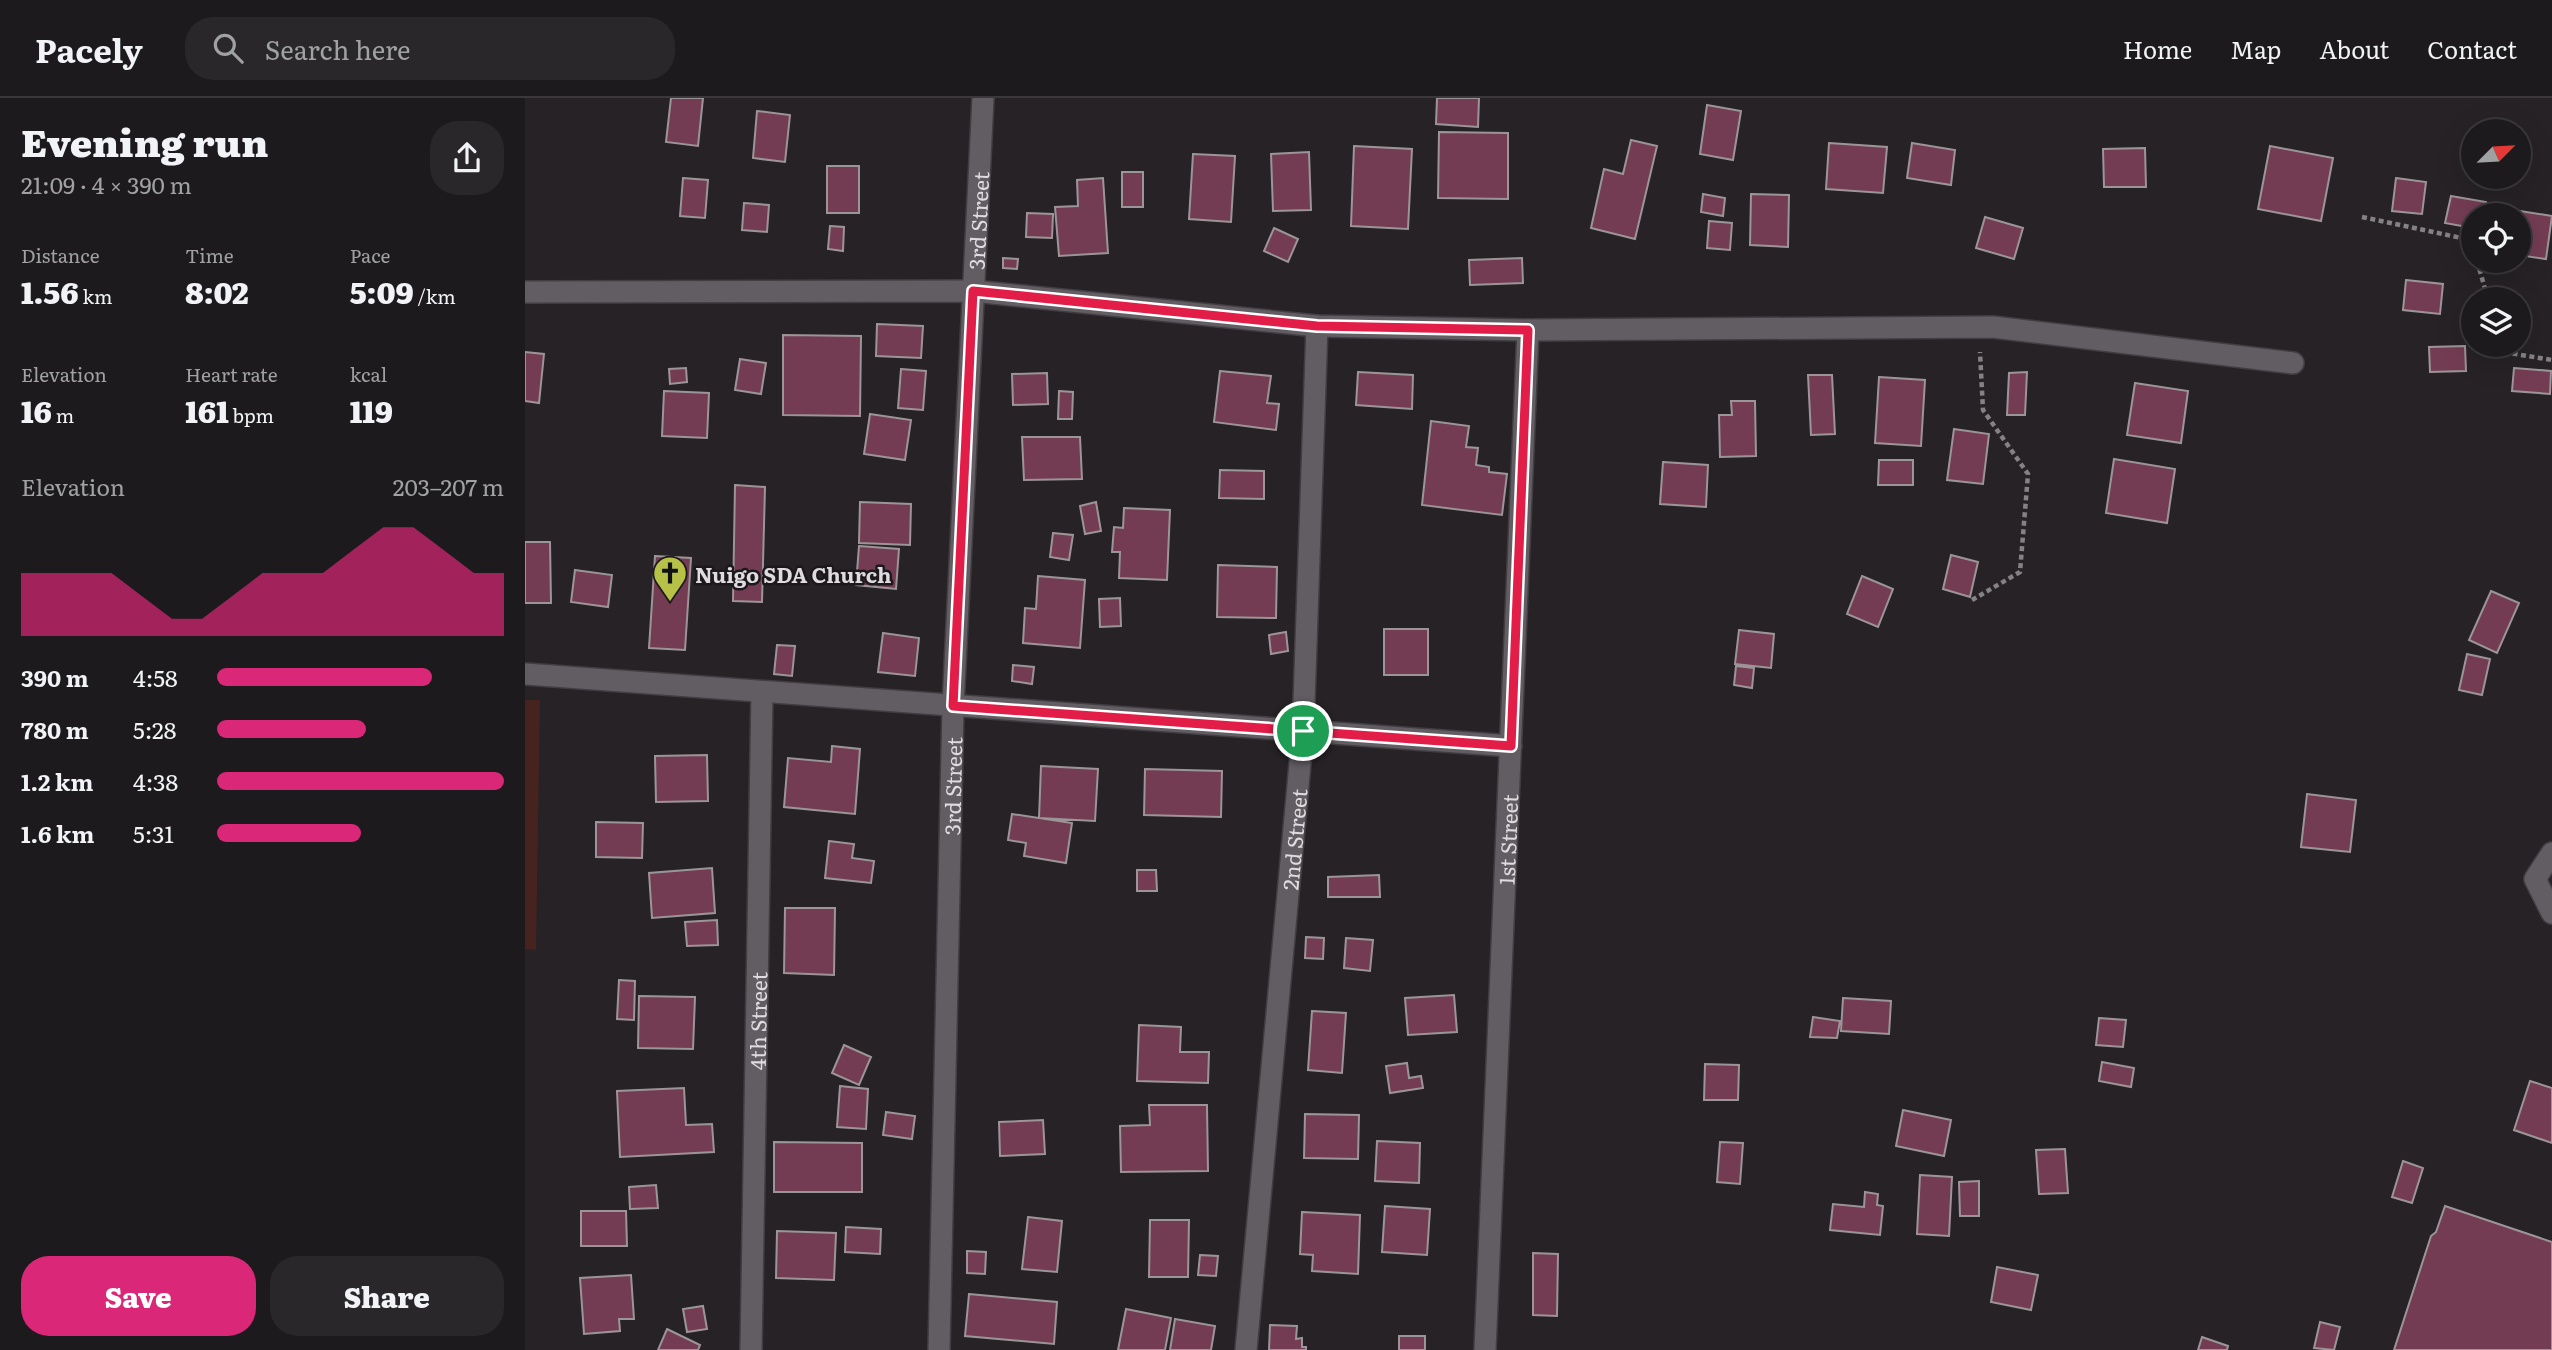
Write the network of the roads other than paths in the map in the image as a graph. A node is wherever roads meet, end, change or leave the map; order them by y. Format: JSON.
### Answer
{"nodes":[{"id":1,"x":983,"y":98,"type":"edge"},
{"id":2,"x":973,"y":291,"type":"junction"},
{"id":3,"x":525,"y":292,"type":"edge"},
{"id":4,"x":1317,"y":326,"type":"junction"},
{"id":5,"x":1528,"y":330,"type":"junction"},
{"id":6,"x":2293,"y":363,"type":"dead end"},
{"id":7,"x":525,"y":674,"type":"edge"},
{"id":8,"x":762,"y":692,"type":"junction"},
{"id":9,"x":953,"y":706,"type":"junction"},
{"id":10,"x":1303,"y":731,"type":"junction"},
{"id":11,"x":1511,"y":746,"type":"junction"},
{"id":12,"x":2552,"y":853,"type":"edge"},
{"id":13,"x":2552,"y":913,"type":"edge"},
{"id":14,"x":751,"y":1350,"type":"edge"},
{"id":15,"x":939,"y":1350,"type":"edge"},
{"id":16,"x":1246,"y":1350,"type":"edge"},
{"id":17,"x":1485,"y":1350,"type":"edge"}],
"edges":[{"from":1,"to":2,"type":"street","name":"3rd Street"},
{"from":2,"to":3,"type":"street"},
{"from":2,"to":4,"type":"street"},
{"from":2,"to":9,"type":"street","name":"3rd Street"},
{"from":4,"to":5,"type":"street"},
{"from":4,"to":10,"type":"street","name":"2nd Street"},
{"from":5,"to":6,"type":"street"},
{"from":5,"to":11,"type":"street","name":"1st Street"},
{"from":7,"to":8,"type":"street"},
{"from":8,"to":9,"type":"street"},
{"from":8,"to":14,"type":"street","name":"4th Street"},
{"from":9,"to":10,"type":"street"},
{"from":9,"to":15,"type":"street","name":"3rd Street"},
{"from":10,"to":11,"type":"street"},
{"from":10,"to":16,"type":"street","name":"2nd Street"},
{"from":11,"to":17,"type":"street","name":"1st Street"},
{"from":12,"to":13,"type":"street"}]}
